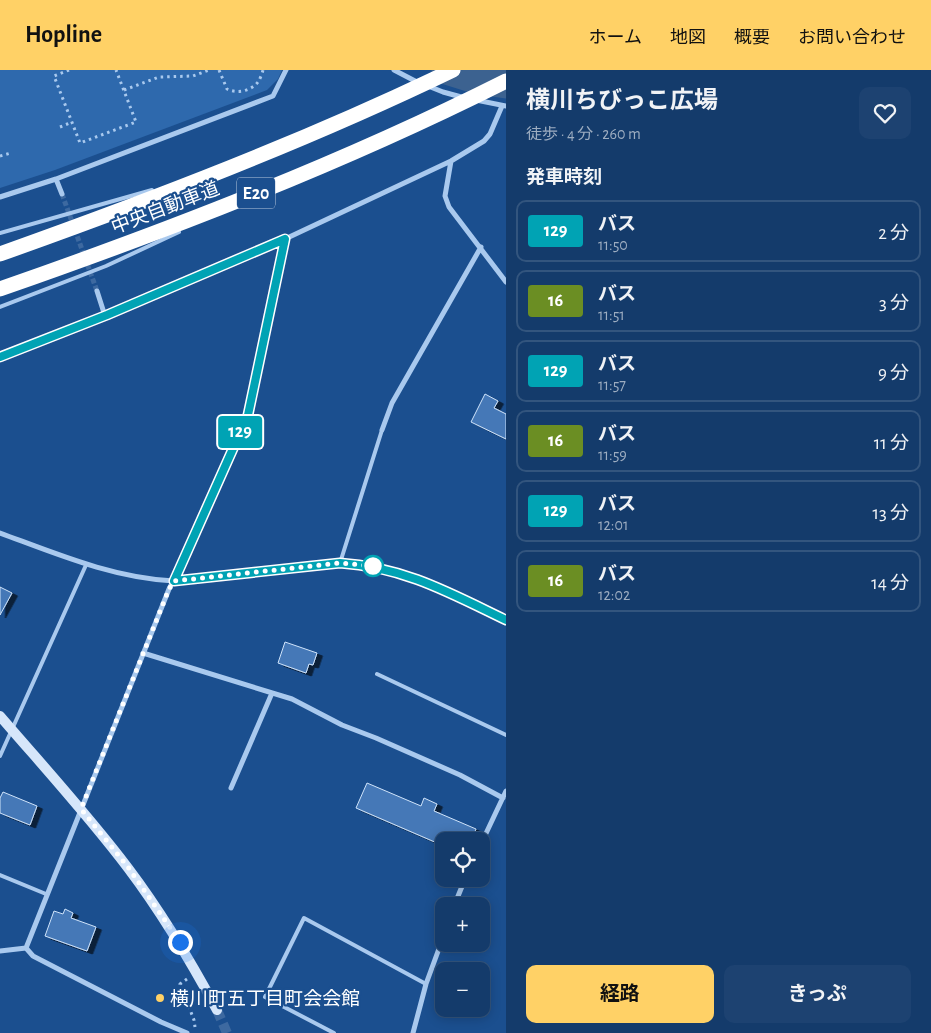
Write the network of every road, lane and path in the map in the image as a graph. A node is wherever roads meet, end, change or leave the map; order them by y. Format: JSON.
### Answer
{"nodes":[{"id":1,"x":69,"y":70,"type":"edge"},
{"id":2,"x":116,"y":70,"type":"edge"},
{"id":3,"x":209,"y":70,"type":"edge"},
{"id":4,"x":219,"y":70,"type":"edge"},
{"id":5,"x":263,"y":70,"type":"edge"},
{"id":6,"x":286,"y":70,"type":"edge"},
{"id":7,"x":394,"y":70,"type":"edge"},
{"id":8,"x":453,"y":70,"type":"edge"},
{"id":9,"x":506,"y":81,"type":"edge"},
{"id":10,"x":124,"y":90,"type":"junction"},
{"id":11,"x":504,"y":106,"type":"edge"},
{"id":12,"x":72,"y":122,"type":"junction"},
{"id":13,"x":60,"y":127,"type":"dead end"},
{"id":14,"x":11,"y":153,"type":"dead end"},
{"id":15,"x":0,"y":156,"type":"edge"},
{"id":16,"x":451,"y":161,"type":"junction"},
{"id":17,"x":238,"y":165,"type":"junction"},
{"id":18,"x":56,"y":179,"type":"junction"},
{"id":19,"x":173,"y":184,"type":"dead end"},
{"id":20,"x":278,"y":185,"type":"junction"},
{"id":21,"x":154,"y":190,"type":"dead end"},
{"id":22,"x":62,"y":194,"type":"tunnel mouth"},
{"id":23,"x":0,"y":197,"type":"edge"},
{"id":24,"x":197,"y":223,"type":"dead end"},
{"id":25,"x":188,"y":227,"type":"dead end"},
{"id":26,"x":0,"y":233,"type":"edge"},
{"id":27,"x":285,"y":239,"type":"junction"},
{"id":28,"x":481,"y":247,"type":"junction"},
{"id":29,"x":0,"y":254,"type":"edge"},
{"id":30,"x":506,"y":282,"type":"edge"},
{"id":31,"x":0,"y":289,"type":"edge"},
{"id":32,"x":97,"y":291,"type":"tunnel mouth"},
{"id":33,"x":0,"y":307,"type":"edge"},
{"id":34,"x":105,"y":316,"type":"junction"},
{"id":35,"x":0,"y":357,"type":"edge"},
{"id":36,"x":382,"y":430,"type":"joint"},
{"id":37,"x":0,"y":533,"type":"edge"},
{"id":38,"x":340,"y":563,"type":"junction"},
{"id":39,"x":86,"y":565,"type":"junction"},
{"id":40,"x":174,"y":581,"type":"junction"},
{"id":41,"x":506,"y":620,"type":"edge"},
{"id":42,"x":143,"y":653,"type":"junction"},
{"id":43,"x":377,"y":674,"type":"dead end"},
{"id":44,"x":272,"y":693,"type":"junction"},
{"id":45,"x":0,"y":716,"type":"edge"},
{"id":46,"x":11,"y":729,"type":"junction"},
{"id":47,"x":506,"y":735,"type":"edge"},
{"id":48,"x":0,"y":756,"type":"edge"},
{"id":49,"x":231,"y":788,"type":"dead end"},
{"id":50,"x":506,"y":791,"type":"edge"},
{"id":51,"x":503,"y":798,"type":"junction"},
{"id":52,"x":81,"y":809,"type":"junction"},
{"id":53,"x":487,"y":832,"type":"edge"},
{"id":54,"x":0,"y":875,"type":"edge"},
{"id":55,"x":46,"y":894,"type":"junction"},
{"id":56,"x":26,"y":948,"type":"junction"},
{"id":57,"x":0,"y":951,"type":"edge"},
{"id":58,"x":438,"y":952,"type":"edge"},
{"id":59,"x":187,"y":978,"type":"dead end"},
{"id":60,"x":426,"y":984,"type":"junction"},
{"id":61,"x":217,"y":1010,"type":"tunnel mouth"},
{"id":62,"x":194,"y":1020,"type":"dead end"},
{"id":63,"x":187,"y":1033,"type":"edge"},
{"id":64,"x":334,"y":1033,"type":"edge"},
{"id":65,"x":413,"y":1033,"type":"edge"}],
"edges":[{"from":1,"to":12,"type":"path"},
{"from":2,"to":10,"type":"path"},
{"from":3,"to":10,"type":"path"},
{"from":4,"to":5,"type":"path"},
{"from":6,"to":18,"type":"street"},
{"from":7,"to":11,"type":"street"},
{"from":8,"to":17,"type":"highway","name":"中央自動車道","number":"E20","bridge":true},
{"from":9,"to":20,"type":"highway","name":"中央自動車道","number":"E20","bridge":true},
{"from":10,"to":12,"type":"path"},
{"from":11,"to":16,"type":"street"},
{"from":12,"to":13,"type":"path"},
{"from":14,"to":15,"type":"path"},
{"from":16,"to":27,"type":"street"},
{"from":16,"to":28,"type":"street"},
{"from":17,"to":19,"type":"lane","bridge":true},
{"from":17,"to":29,"type":"highway","name":"中央自動車道","number":"E20","bridge":true},
{"from":18,"to":22,"type":"street"},
{"from":18,"to":23,"type":"street"},
{"from":20,"to":24,"type":"lane","bridge":true},
{"from":20,"to":31,"type":"highway","name":"中央自動車道","number":"E20","bridge":true},
{"from":21,"to":26,"type":"lane","bridge":true},
{"from":25,"to":33,"type":"lane","bridge":true},
{"from":27,"to":34,"type":"street"},
{"from":27,"to":40,"type":"street"},
{"from":28,"to":30,"type":"street"},
{"from":28,"to":36,"type":"street"},
{"from":32,"to":34,"type":"street"},
{"from":34,"to":35,"type":"street"},
{"from":36,"to":38,"type":"lane"},
{"from":37,"to":39,"type":"street"},
{"from":38,"to":40,"type":"street"},
{"from":38,"to":41,"type":"street"},
{"from":39,"to":40,"type":"street"},
{"from":39,"to":46,"type":"lane"},
{"from":40,"to":42,"type":"street"},
{"from":42,"to":44,"type":"street"},
{"from":42,"to":52,"type":"street"},
{"from":43,"to":47,"type":"lane"},
{"from":44,"to":49,"type":"street"},
{"from":44,"to":51,"type":"street"},
{"from":45,"to":46,"type":"street"},
{"from":46,"to":48,"type":"lane"},
{"from":46,"to":52,"type":"street"},
{"from":50,"to":51,"type":"street"},
{"from":51,"to":53,"type":"street"},
{"from":52,"to":55,"type":"street"},
{"from":52,"to":61,"type":"street"},
{"from":54,"to":55,"type":"lane"},
{"from":55,"to":56,"type":"street"},
{"from":56,"to":57,"type":"street"},
{"from":56,"to":63,"type":"street"},
{"from":58,"to":60,"type":"street"},
{"from":59,"to":62,"type":"path"},
{"from":60,"to":64,"type":"lane"},
{"from":60,"to":65,"type":"street"}]}
